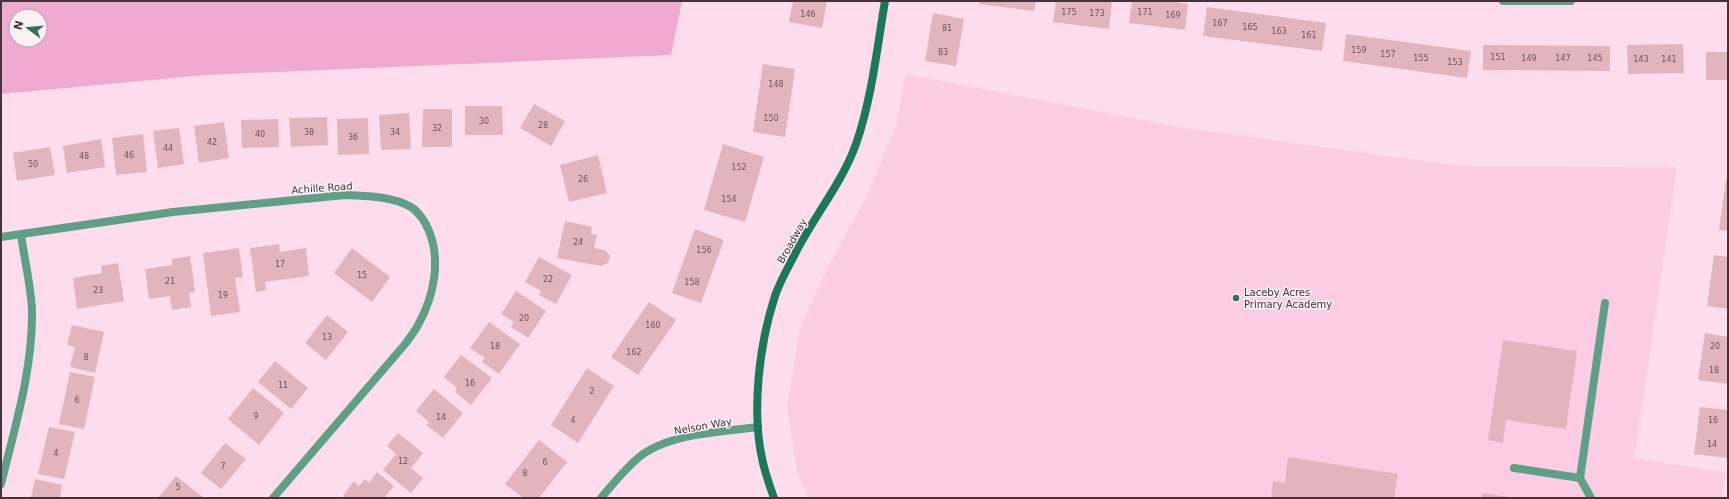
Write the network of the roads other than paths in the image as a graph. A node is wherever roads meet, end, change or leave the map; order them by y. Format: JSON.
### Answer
{"nodes":[{"id":1,"x":885,"y":1,"type":"edge"},
{"id":2,"x":1503,"y":1,"type":"edge"},
{"id":3,"x":1571,"y":1,"type":"edge"},
{"id":4,"x":21,"y":234,"type":"junction"},
{"id":5,"x":1,"y":237,"type":"edge"},
{"id":6,"x":1605,"y":303,"type":"dead end"},
{"id":7,"x":758,"y":427,"type":"junction"},
{"id":8,"x":1514,"y":468,"type":"dead end"},
{"id":9,"x":1580,"y":478,"type":"junction"},
{"id":10,"x":1,"y":484,"type":"edge"},
{"id":11,"x":273,"y":498,"type":"edge"},
{"id":12,"x":601,"y":498,"type":"edge"},
{"id":13,"x":774,"y":498,"type":"edge"},
{"id":14,"x":1591,"y":498,"type":"edge"}],
"edges":[{"from":1,"to":7,"type":"street","name":"Broadway"},
{"from":2,"to":3,"type":"street"},
{"from":4,"to":5,"type":"street","name":"Achille Road"},
{"from":4,"to":10,"type":"street"},
{"from":4,"to":11,"type":"street","name":"Achille Road"},
{"from":6,"to":9,"type":"street"},
{"from":7,"to":12,"type":"street","name":"Nelson Way"},
{"from":7,"to":13,"type":"street","name":"Broadway"},
{"from":8,"to":9,"type":"street"},
{"from":9,"to":14,"type":"street"}]}
